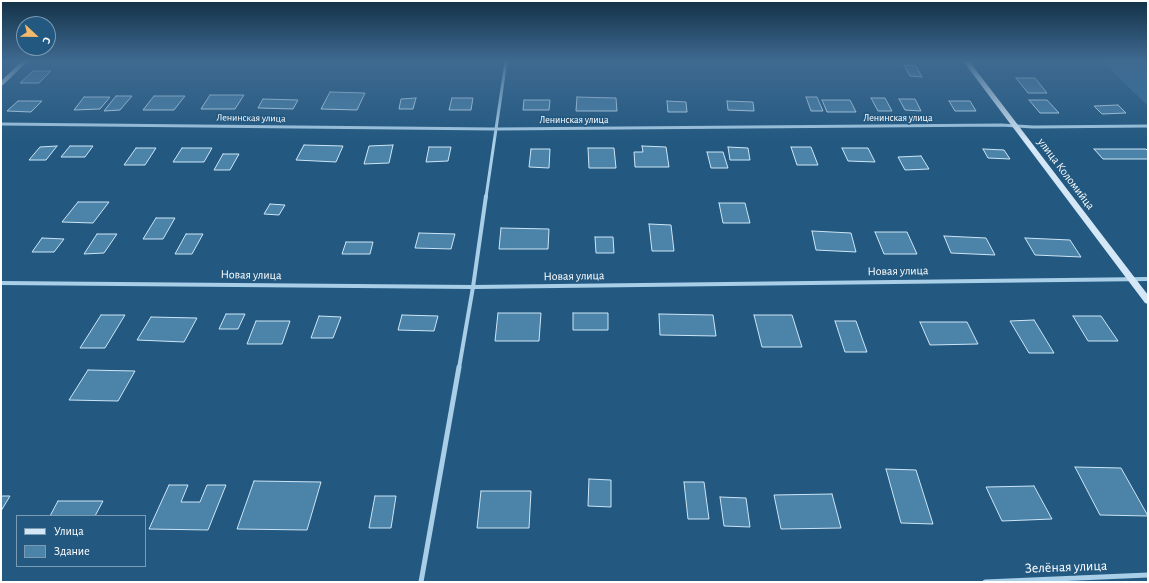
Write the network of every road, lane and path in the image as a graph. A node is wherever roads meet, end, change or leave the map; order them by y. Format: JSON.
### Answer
{"nodes":[{"id":1,"x":502,"y":88,"type":"edge"},
{"id":2,"x":987,"y":88,"type":"edge"},
{"id":3,"x":1,"y":124,"type":"edge"},
{"id":4,"x":1015,"y":126,"type":"junction"},
{"id":5,"x":1148,"y":126,"type":"edge"},
{"id":6,"x":495,"y":129,"type":"junction"},
{"id":7,"x":1131,"y":278,"type":"junction"},
{"id":8,"x":1148,"y":279,"type":"edge"},
{"id":9,"x":1,"y":283,"type":"edge"},
{"id":10,"x":473,"y":287,"type":"junction"},
{"id":11,"x":1148,"y":301,"type":"edge"},
{"id":12,"x":1148,"y":575,"type":"edge"},
{"id":13,"x":421,"y":582,"type":"edge"},
{"id":14,"x":985,"y":582,"type":"edge"}],
"edges":[{"from":1,"to":6,"type":"street"},
{"from":2,"to":4,"type":"main road","name":"улица Коломийца"},
{"from":3,"to":6,"type":"street","name":"Ленинская улица"},
{"from":4,"to":5,"type":"street","name":"Ленинская улица"},
{"from":4,"to":6,"type":"street","name":"Ленинская улица"},
{"from":4,"to":7,"type":"main road","name":"улица Коломийца"},
{"from":6,"to":10,"type":"street"},
{"from":7,"to":8,"type":"street","name":"Новая улица"},
{"from":7,"to":10,"type":"street","name":"Новая улица"},
{"from":7,"to":11,"type":"main road","name":"улица Коломийца"},
{"from":9,"to":10,"type":"street","name":"Новая улица"},
{"from":10,"to":13,"type":"street"},
{"from":12,"to":14,"type":"street","name":"Зелёная улица"}]}
